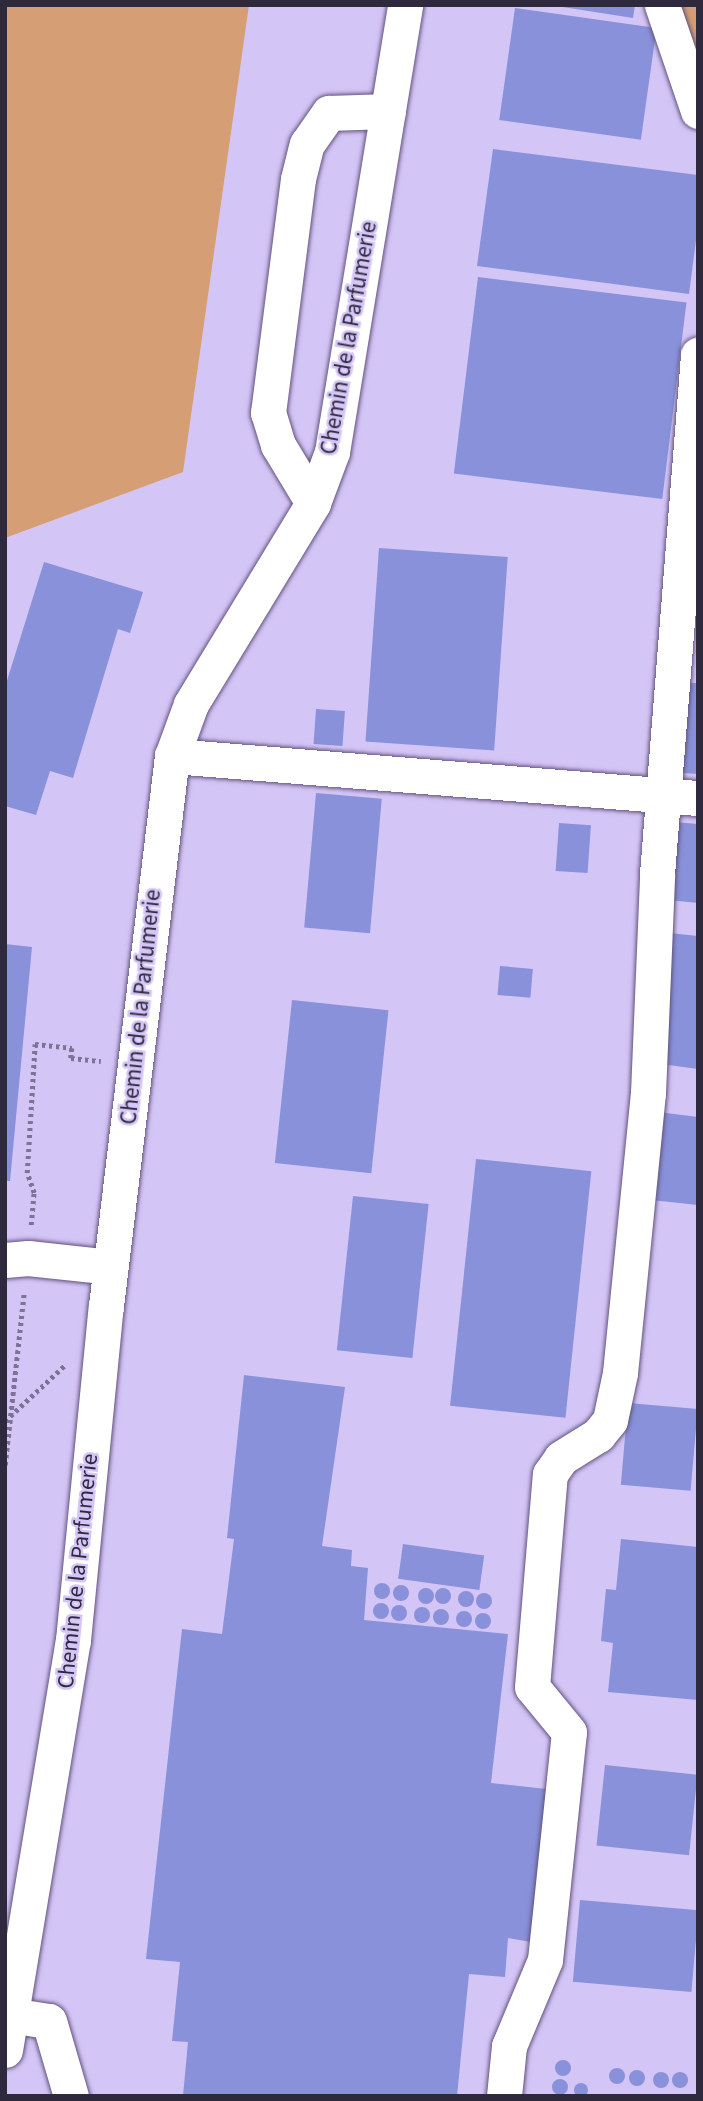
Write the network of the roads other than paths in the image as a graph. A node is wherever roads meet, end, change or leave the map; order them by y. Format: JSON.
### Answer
{"nodes":[{"id":1,"x":405,"y":5,"type":"edge"},
{"id":2,"x":662,"y":5,"type":"edge"},
{"id":3,"x":388,"y":111,"type":"junction"},
{"id":4,"x":698,"y":111,"type":"edge"},
{"id":5,"x":698,"y":355,"type":"edge"},
{"id":6,"x":313,"y":503,"type":"junction"},
{"id":7,"x":172,"y":756,"type":"junction"},
{"id":8,"x":682,"y":798,"type":"edge"},
{"id":9,"x":17,"y":1259,"type":"edge"},
{"id":10,"x":111,"y":1267,"type":"junction"},
{"id":11,"x":10,"y":2015,"type":"junction"},
{"id":12,"x":5,"y":2050,"type":"edge"},
{"id":13,"x":71,"y":2096,"type":"edge"},
{"id":14,"x":504,"y":2096,"type":"edge"}],
"edges":[{"from":1,"to":3,"type":"lane","name":"Chemin de la Parfumerie"},
{"from":2,"to":4,"type":"lane"},
{"from":3,"to":6,"type":"lane","name":"Chemin de la Parfumerie"},
{"from":3,"to":6,"type":"lane"},
{"from":5,"to":8,"type":"lane"},
{"from":6,"to":7,"type":"lane","name":"Chemin de la Parfumerie"},
{"from":7,"to":8,"type":"lane"},
{"from":7,"to":10,"type":"lane","name":"Chemin de la Parfumerie"},
{"from":8,"to":14,"type":"lane"},
{"from":9,"to":10,"type":"lane"},
{"from":10,"to":11,"type":"lane","name":"Chemin de la Parfumerie"},
{"from":11,"to":12,"type":"lane","name":"Chemin de la Parfumerie"},
{"from":11,"to":13,"type":"lane"}]}
